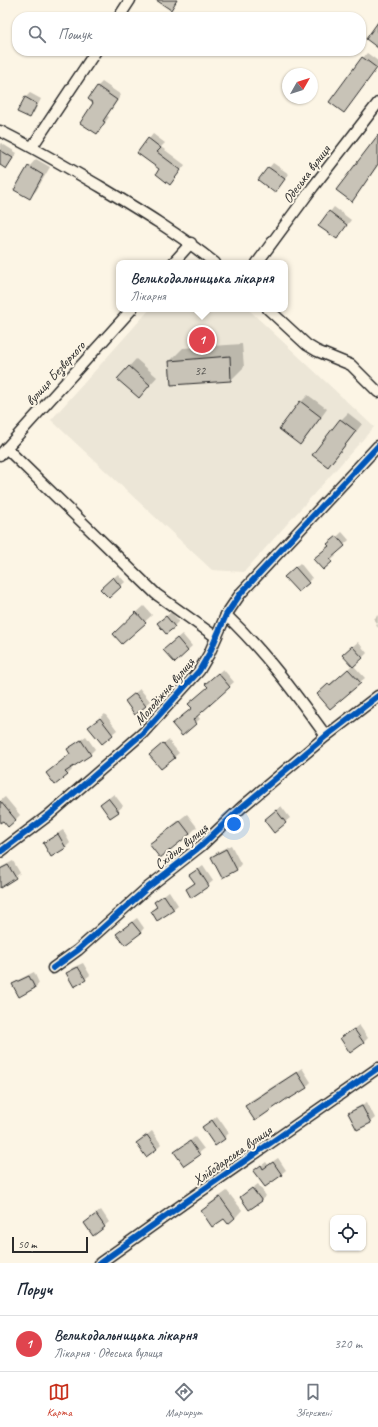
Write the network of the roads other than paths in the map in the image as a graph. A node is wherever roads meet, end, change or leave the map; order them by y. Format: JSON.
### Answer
{"nodes":[{"id":1,"x":130,"y":0,"type":"edge"},
{"id":2,"x":122,"y":12,"type":"edge"},
{"id":3,"x":93,"y":56,"type":"edge"},
{"id":4,"x":378,"y":103,"type":"edge"},
{"id":5,"x":0,"y":131,"type":"edge"},
{"id":6,"x":32,"y":147,"type":"junction"},
{"id":7,"x":191,"y":243,"type":"junction"},
{"id":8,"x":176,"y":260,"type":"edge"},
{"id":9,"x":212,"y":260,"type":"edge"},
{"id":10,"x":260,"y":260,"type":"edge"},
{"id":11,"x":129,"y":312,"type":"edge"},
{"id":12,"x":271,"y":312,"type":"edge"},
{"id":13,"x":378,"y":392,"type":"edge"},
{"id":14,"x":378,"y":446,"type":"edge"},
{"id":15,"x":3,"y":451,"type":"edge"},
{"id":16,"x":226,"y":615,"type":"junction"},
{"id":17,"x":216,"y":637,"type":"junction"},
{"id":18,"x":378,"y":696,"type":"edge"},
{"id":19,"x":326,"y":736,"type":"junction"},
{"id":20,"x":0,"y":852,"type":"edge"},
{"id":21,"x":54,"y":968,"type":"dead end"},
{"id":22,"x":378,"y":1068,"type":"edge"},
{"id":23,"x":100,"y":1263,"type":"edge"}],
"edges":[{"from":1,"to":2,"type":"street"},
{"from":3,"to":6,"type":"street"},
{"from":4,"to":10,"type":"street","name":"Одеська вулиця"},
{"from":5,"to":6,"type":"street"},
{"from":6,"to":7,"type":"street"},
{"from":7,"to":8,"type":"street"},
{"from":7,"to":9,"type":"street"},
{"from":11,"to":15,"type":"street","name":"вулиця Безверхого"},
{"from":12,"to":13,"type":"street"},
{"from":14,"to":16,"type":"street","name":"Молодіжна вулиця"},
{"from":15,"to":17,"type":"street"},
{"from":16,"to":17,"type":"street","name":"Молодіжна вулиця"},
{"from":16,"to":19,"type":"street"},
{"from":17,"to":20,"type":"street","name":"Молодіжна вулиця"},
{"from":18,"to":19,"type":"street","name":"Східна вулиця"},
{"from":19,"to":21,"type":"street","name":"Східна вулиця"},
{"from":22,"to":23,"type":"street","name":"Хлібодарська вулиця"}]}
